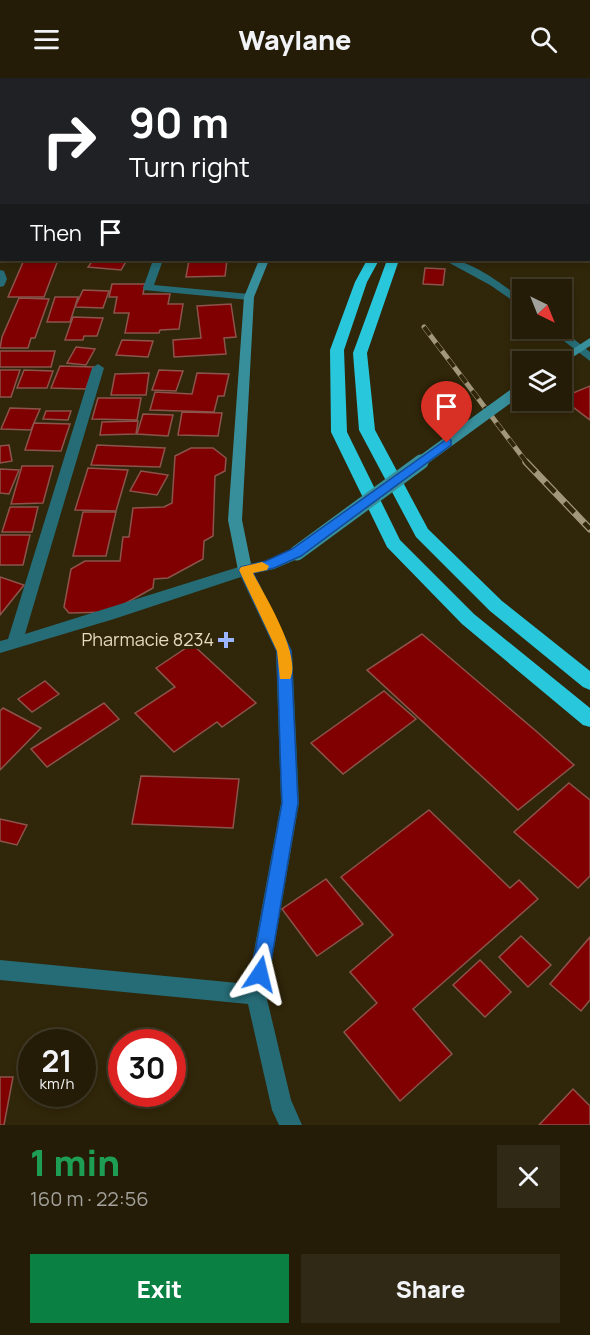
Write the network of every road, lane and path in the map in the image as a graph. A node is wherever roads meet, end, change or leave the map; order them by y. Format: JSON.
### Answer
{"nodes":[{"id":1,"x":158,"y":261,"type":"edge"},
{"id":2,"x":264,"y":261,"type":"edge"},
{"id":3,"x":372,"y":261,"type":"edge"},
{"id":4,"x":393,"y":261,"type":"edge"},
{"id":5,"x":451,"y":261,"type":"edge"},
{"id":6,"x":0,"y":273,"type":"edge"},
{"id":7,"x":0,"y":284,"type":"edge"},
{"id":8,"x":512,"y":296,"type":"edge"},
{"id":9,"x":249,"y":297,"type":"junction"},
{"id":10,"x":565,"y":339,"type":"edge"},
{"id":11,"x":590,"y":341,"type":"edge"},
{"id":12,"x":576,"y":348,"type":"junction"},
{"id":13,"x":572,"y":351,"type":"edge"},
{"id":14,"x":590,"y":358,"type":"edge"},
{"id":15,"x":99,"y":368,"type":"dead end"},
{"id":16,"x":512,"y":395,"type":"edge"},
{"id":17,"x":245,"y":570,"type":"junction"},
{"id":18,"x":7,"y":645,"type":"edge"},
{"id":19,"x":590,"y":682,"type":"edge"},
{"id":20,"x":590,"y":719,"type":"edge"},
{"id":21,"x":0,"y":970,"type":"edge"},
{"id":22,"x":256,"y":995,"type":"junction"},
{"id":23,"x":291,"y":1125,"type":"edge"}],
"edges":[{"from":1,"to":9,"type":"street"},
{"from":2,"to":9,"type":"main road"},
{"from":3,"to":20,"type":"highway"},
{"from":4,"to":19,"type":"highway"},
{"from":5,"to":8,"type":"street"},
{"from":6,"to":7,"type":"street"},
{"from":9,"to":17,"type":"main road"},
{"from":10,"to":12,"type":"street"},
{"from":11,"to":12,"type":"main road"},
{"from":12,"to":13,"type":"main road"},
{"from":12,"to":14,"type":"street"},
{"from":15,"to":18,"type":"street"},
{"from":16,"to":17,"type":"main road","bridge":true},
{"from":17,"to":18,"type":"street"},
{"from":17,"to":22,"type":"street"},
{"from":21,"to":22,"type":"street"},
{"from":22,"to":23,"type":"street"}]}
